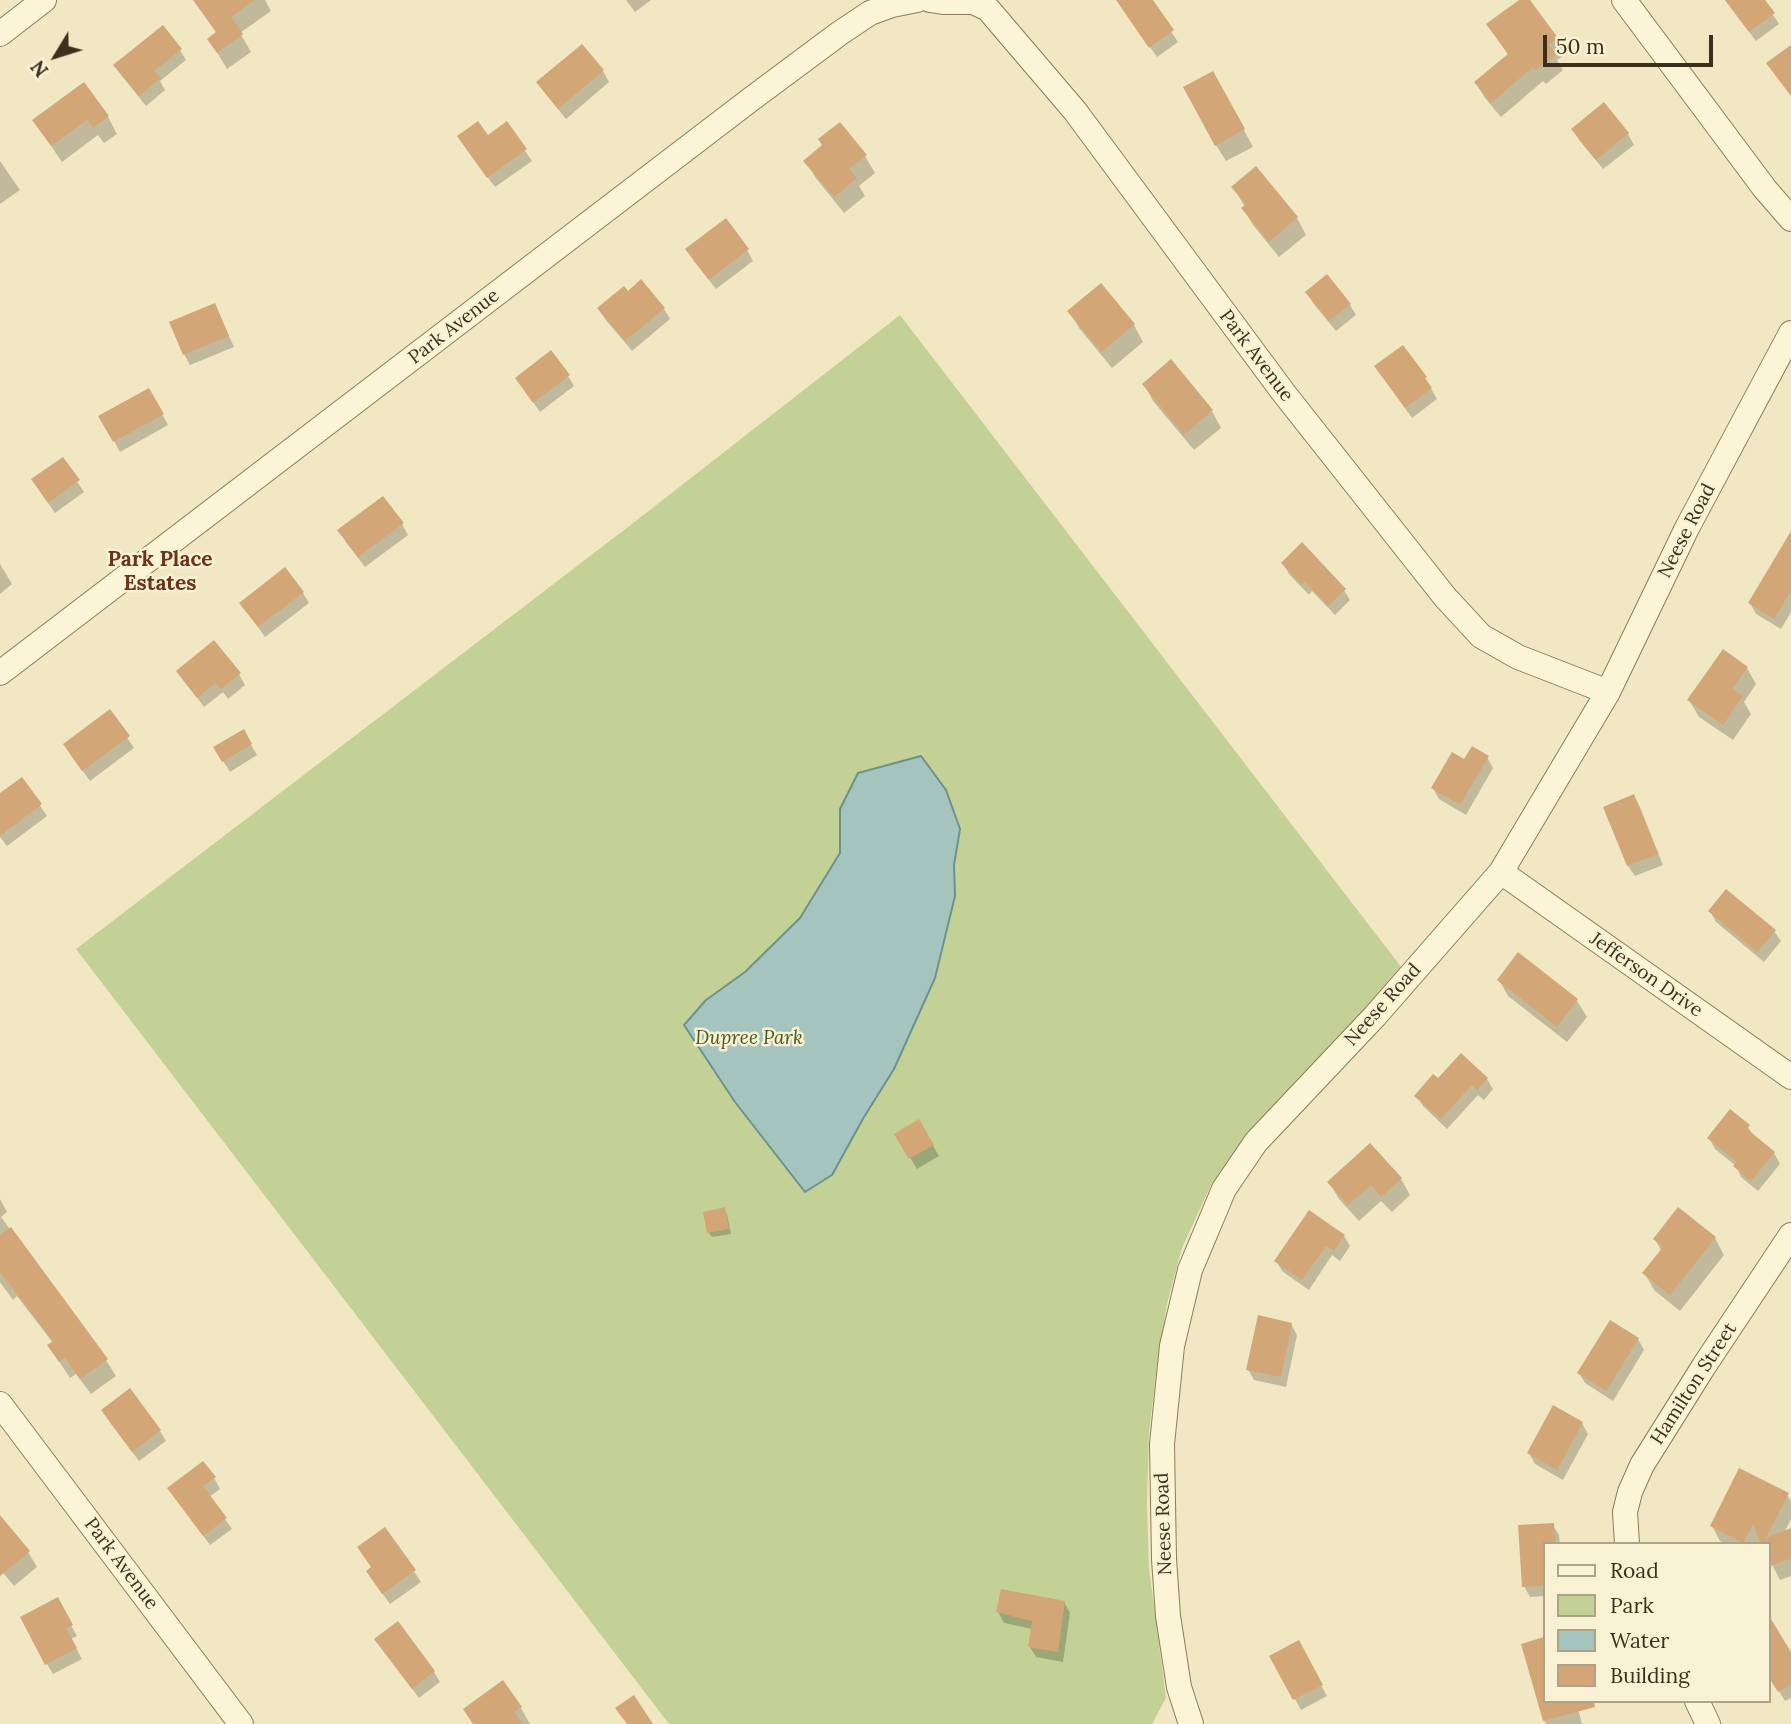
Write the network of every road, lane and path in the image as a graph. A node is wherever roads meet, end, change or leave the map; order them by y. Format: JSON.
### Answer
{"nodes":[{"id":1,"x":44,"y":0,"type":"edge"},
{"id":2,"x":917,"y":0,"type":"edge"},
{"id":3,"x":1624,"y":0,"type":"edge"},
{"id":4,"x":939,"y":1,"type":"edge"},
{"id":5,"x":0,"y":34,"type":"edge"},
{"id":6,"x":1791,"y":219,"type":"edge"},
{"id":7,"x":1791,"y":333,"type":"edge"},
{"id":8,"x":0,"y":673,"type":"edge"},
{"id":9,"x":1608,"y":692,"type":"junction"},
{"id":10,"x":1501,"y":872,"type":"junction"},
{"id":11,"x":1791,"y":1077,"type":"edge"},
{"id":12,"x":1791,"y":1235,"type":"edge"},
{"id":13,"x":0,"y":1404,"type":"edge"},
{"id":14,"x":1627,"y":1542,"type":"edge"},
{"id":15,"x":1698,"y":1703,"type":"edge"},
{"id":16,"x":241,"y":1724,"type":"edge"},
{"id":17,"x":1191,"y":1724,"type":"edge"},
{"id":18,"x":1708,"y":1724,"type":"edge"}],
"edges":[{"from":1,"to":5,"type":"street"},
{"from":2,"to":8,"type":"street","name":"Park Avenue"},
{"from":3,"to":6,"type":"street"},
{"from":4,"to":9,"type":"street","name":"Park Avenue"},
{"from":7,"to":9,"type":"street","name":"Neese Road"},
{"from":9,"to":10,"type":"street","name":"Neese Road"},
{"from":10,"to":11,"type":"street","name":"Jefferson Drive"},
{"from":10,"to":17,"type":"street","name":"Neese Road"},
{"from":12,"to":14,"type":"street","name":"Hamilton Street"},
{"from":13,"to":16,"type":"street","name":"Park Avenue"},
{"from":15,"to":18,"type":"street"}]}
